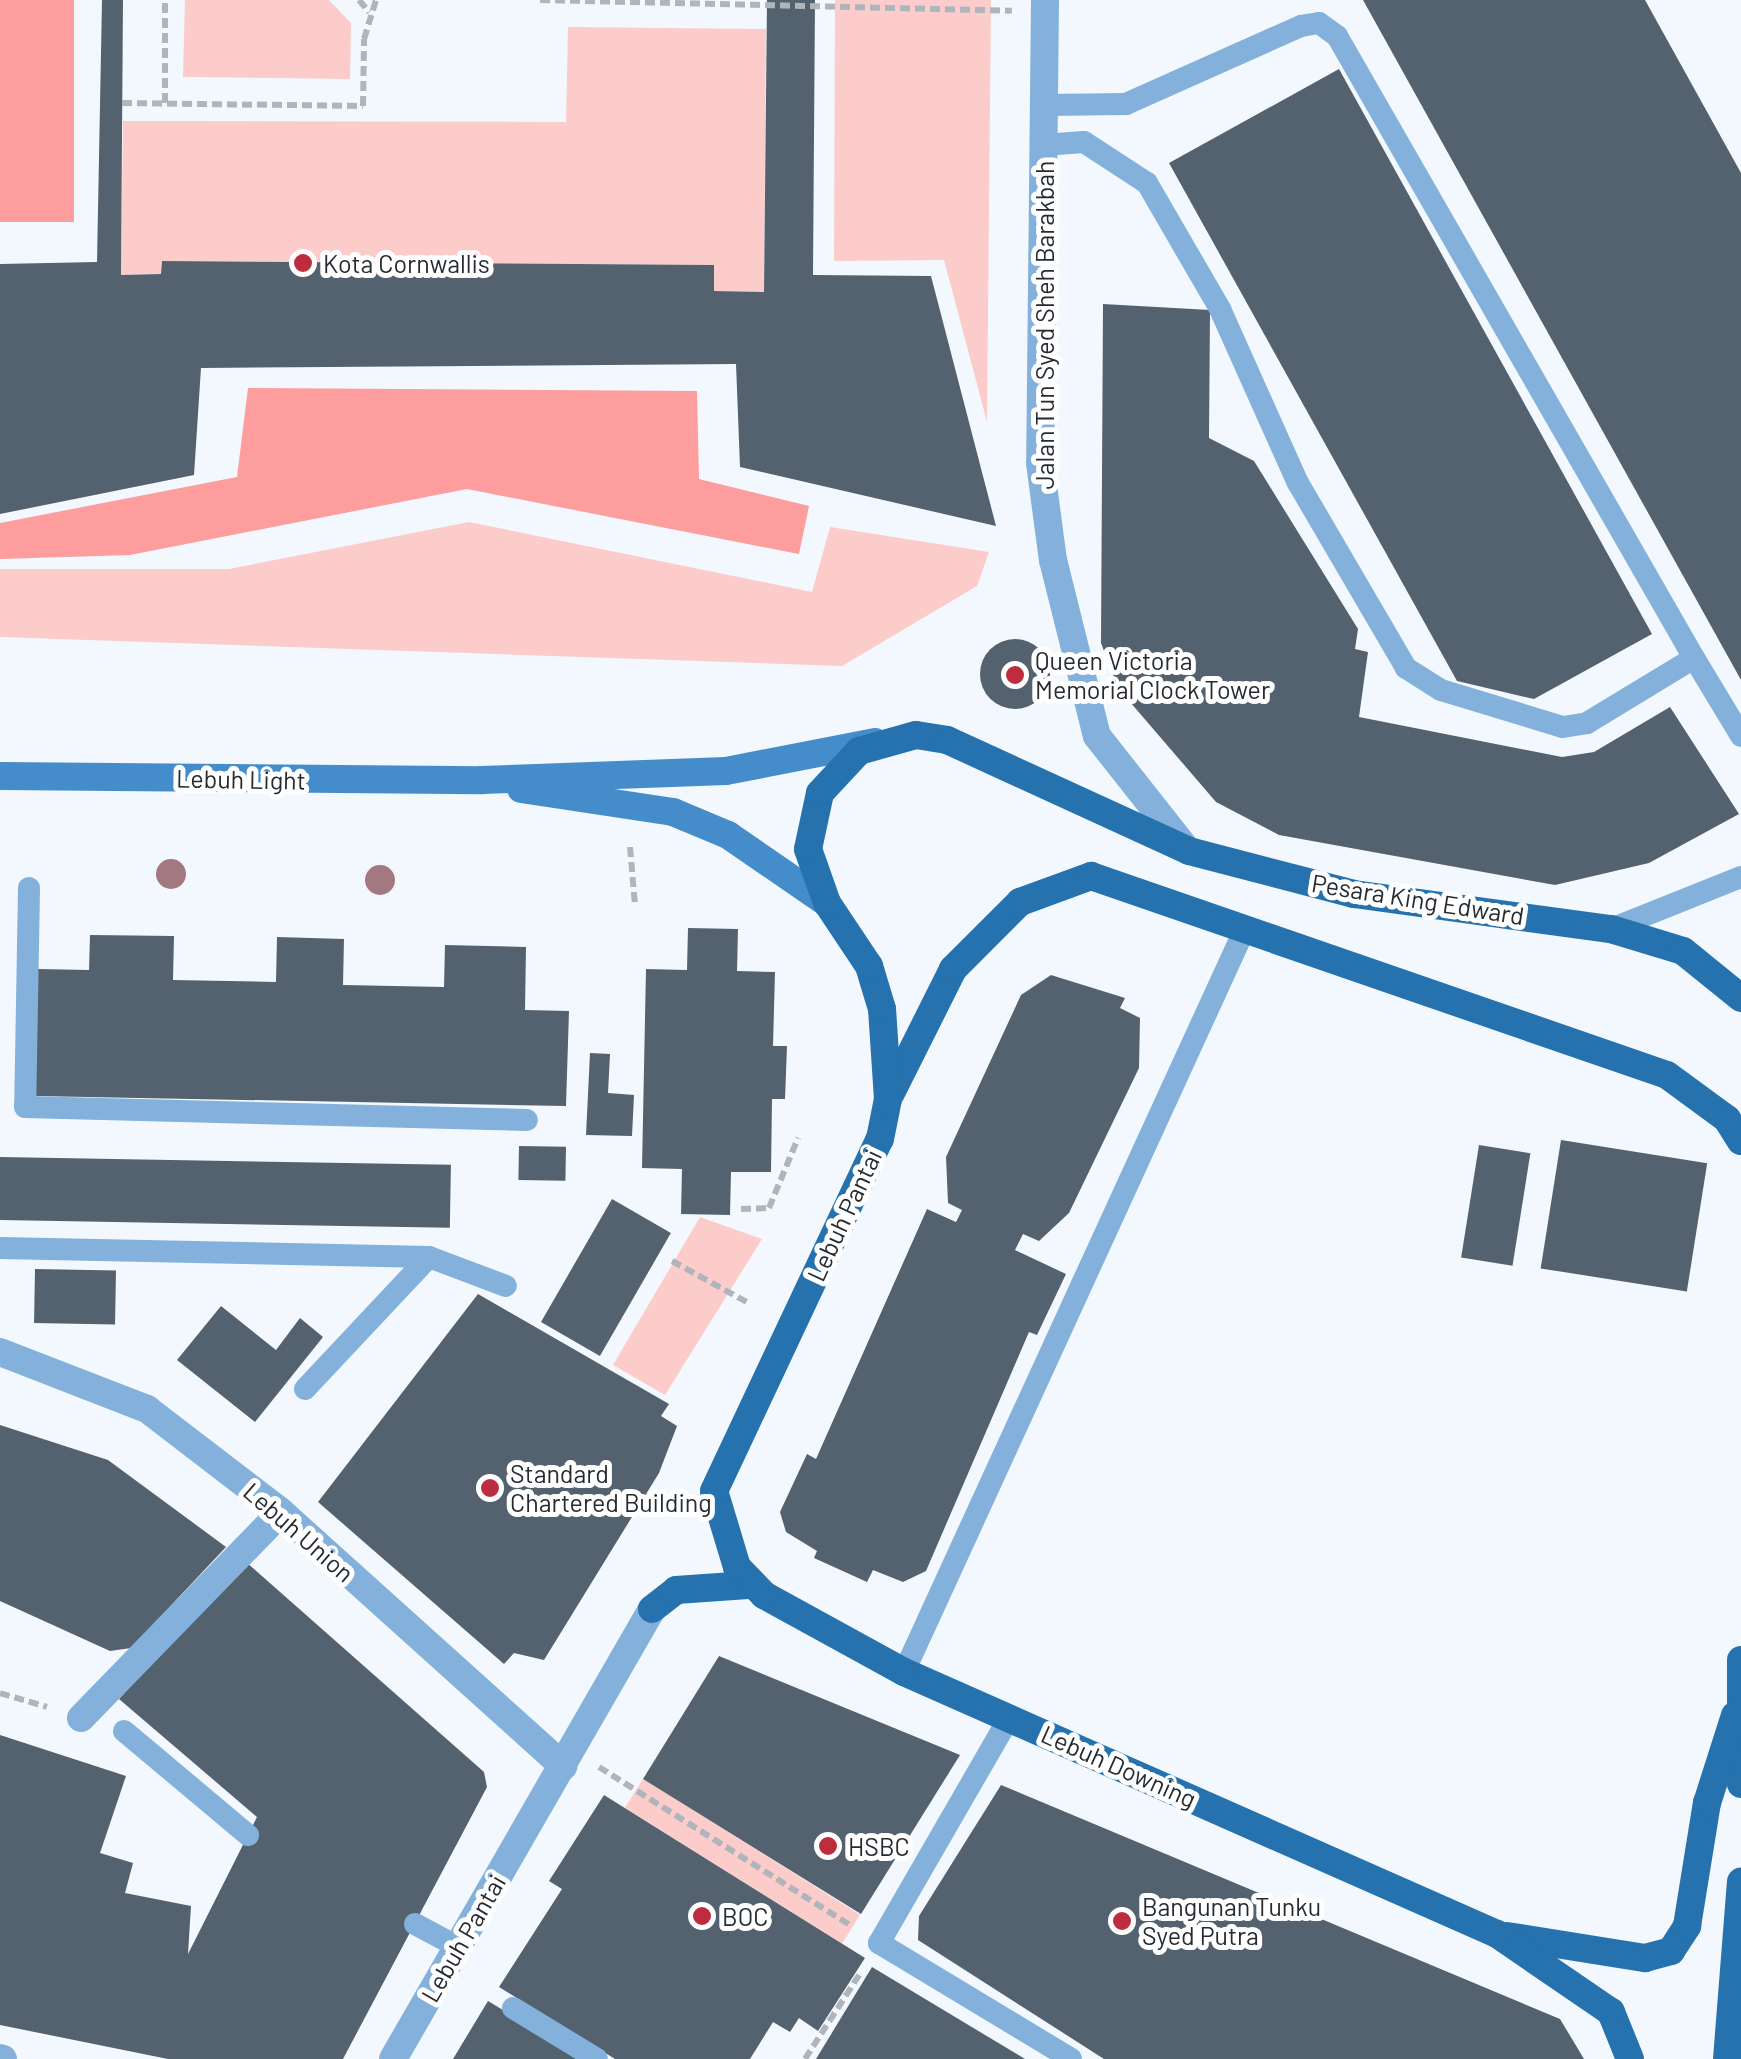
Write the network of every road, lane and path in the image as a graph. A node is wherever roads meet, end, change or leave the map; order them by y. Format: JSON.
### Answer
{"nodes":[{"id":1,"x":166,"y":0,"type":"edge"},
{"id":2,"x":359,"y":0,"type":"edge"},
{"id":3,"x":376,"y":0,"type":"edge"},
{"id":4,"x":546,"y":2,"type":"edge"},
{"id":5,"x":1046,"y":6,"type":"edge"},
{"id":6,"x":370,"y":12,"type":"junction"},
{"id":7,"x":122,"y":103,"type":"dead end"},
{"id":8,"x":165,"y":103,"type":"junction"},
{"id":9,"x":1046,"y":105,"type":"junction"},
{"id":10,"x":1043,"y":145,"type":"junction"},
{"id":11,"x":1694,"y":658,"type":"junction"},
{"id":12,"x":1741,"y":736,"type":"edge"},
{"id":13,"x":885,"y":739,"type":"junction"},
{"id":14,"x":0,"y":776,"type":"edge"},
{"id":15,"x":482,"y":780,"type":"junction"},
{"id":16,"x":630,"y":848,"type":"dead end"},
{"id":17,"x":1189,"y":850,"type":"junction"},
{"id":18,"x":1741,"y":877,"type":"edge"},
{"id":19,"x":28,"y":888,"type":"dead end"},
{"id":20,"x":827,"y":903,"type":"junction"},
{"id":21,"x":635,"y":904,"type":"dead end"},
{"id":22,"x":1612,"y":929,"type":"junction"},
{"id":23,"x":1243,"y":934,"type":"junction"},
{"id":24,"x":1741,"y":998,"type":"edge"},
{"id":25,"x":888,"y":1099,"type":"junction"},
{"id":26,"x":527,"y":1120,"type":"dead end"},
{"id":27,"x":798,"y":1138,"type":"dead end"},
{"id":28,"x":1741,"y":1141,"type":"edge"},
{"id":29,"x":741,"y":1209,"type":"dead end"},
{"id":30,"x":0,"y":1248,"type":"edge"},
{"id":31,"x":430,"y":1257,"type":"junction"},
{"id":32,"x":672,"y":1261,"type":"dead end"},
{"id":33,"x":506,"y":1286,"type":"dead end"},
{"id":34,"x":747,"y":1302,"type":"dead end"},
{"id":35,"x":0,"y":1352,"type":"edge"},
{"id":36,"x":305,"y":1389,"type":"dead end"},
{"id":37,"x":281,"y":1512,"type":"junction"},
{"id":38,"x":748,"y":1584,"type":"junction"},
{"id":39,"x":652,"y":1609,"type":"joint"},
{"id":40,"x":1741,"y":1660,"type":"edge"},
{"id":41,"x":904,"y":1672,"type":"junction"},
{"id":42,"x":1735,"y":1715,"type":"junction"},
{"id":43,"x":81,"y":1718,"type":"dead end"},
{"id":44,"x":1009,"y":1718,"type":"junction"},
{"id":45,"x":124,"y":1730,"type":"dead end"},
{"id":46,"x":568,"y":1758,"type":"junction"},
{"id":47,"x":1741,"y":1784,"type":"edge"},
{"id":48,"x":248,"y":1835,"type":"dead end"},
{"id":49,"x":1741,"y":1882,"type":"edge"},
{"id":50,"x":415,"y":1924,"type":"dead end"},
{"id":51,"x":1497,"y":1934,"type":"junction"},
{"id":52,"x":879,"y":1944,"type":"junction"},
{"id":53,"x":458,"y":1947,"type":"junction"},
{"id":54,"x":513,"y":2008,"type":"dead end"},
{"id":55,"x":1736,"y":2018,"type":"edge"},
{"id":56,"x":393,"y":2059,"type":"edge"},
{"id":57,"x":598,"y":2059,"type":"edge"},
{"id":58,"x":805,"y":2059,"type":"edge"},
{"id":59,"x":1071,"y":2059,"type":"edge"},
{"id":60,"x":1630,"y":2059,"type":"edge"},
{"id":61,"x":1727,"y":2059,"type":"edge"}],
"edges":[{"from":1,"to":8,"type":"path"},
{"from":2,"to":6,"type":"path"},
{"from":3,"to":6,"type":"path"},
{"from":4,"to":5,"type":"path"},
{"from":5,"to":9,"type":"street","name":"Jalan Tun Syed Sheh Barakbah"},
{"from":6,"to":8,"type":"path"},
{"from":7,"to":8,"type":"path"},
{"from":9,"to":10,"type":"street","name":"Jalan Tun Syed Sheh Barakbah"},
{"from":9,"to":11,"type":"lane"},
{"from":10,"to":11,"type":"lane"},
{"from":10,"to":17,"type":"street","name":"Jalan Tun Syed Sheh Barakbah"},
{"from":11,"to":12,"type":"lane"},
{"from":13,"to":15,"type":"main road","name":"Lebuh Light"},
{"from":13,"to":17,"type":"main road","name":"Pesara King Edward"},
{"from":13,"to":20,"type":"main road"},
{"from":14,"to":15,"type":"main road","name":"Lebuh Light"},
{"from":15,"to":20,"type":"main road","name":"Lebuh Light"},
{"from":16,"to":21,"type":"path"},
{"from":17,"to":22,"type":"main road","name":"Pesara King Edward"},
{"from":18,"to":22,"type":"lane"},
{"from":19,"to":26,"type":"lane"},
{"from":20,"to":25,"type":"main road","name":"Lebuh Pantai"},
{"from":22,"to":24,"type":"main road","name":"Pesara King Edward"},
{"from":23,"to":25,"type":"main road"},
{"from":23,"to":28,"type":"main road"},
{"from":23,"to":41,"type":"lane"},
{"from":25,"to":38,"type":"main road","name":"Lebuh Pantai"},
{"from":27,"to":29,"type":"path"},
{"from":30,"to":31,"type":"lane"},
{"from":31,"to":33,"type":"lane"},
{"from":31,"to":36,"type":"lane"},
{"from":32,"to":34,"type":"path"},
{"from":35,"to":37,"type":"street","name":"Lebuh Union"},
{"from":37,"to":43,"type":"street"},
{"from":37,"to":46,"type":"street","name":"Lebuh Union"},
{"from":38,"to":39,"type":"main road"},
{"from":38,"to":41,"type":"main road","name":"Lebuh Downing"},
{"from":39,"to":46,"type":"street","name":"Lebuh Pantai"},
{"from":40,"to":42,"type":"main road"},
{"from":41,"to":44,"type":"main road","name":"Lebuh Downing"},
{"from":42,"to":47,"type":"main road"},
{"from":42,"to":51,"type":"main road","name":"Lebuh Downing"},
{"from":44,"to":51,"type":"main road","name":"Lebuh Downing"},
{"from":44,"to":52,"type":"lane"},
{"from":45,"to":48,"type":"lane"},
{"from":46,"to":52,"type":"path"},
{"from":46,"to":53,"type":"street","name":"Lebuh Pantai"},
{"from":49,"to":55,"type":"main road"},
{"from":50,"to":53,"type":"lane"},
{"from":51,"to":60,"type":"main road","name":"Lebuh Downing"},
{"from":52,"to":58,"type":"path"},
{"from":52,"to":59,"type":"lane"},
{"from":53,"to":56,"type":"street","name":"Lebuh Pantai"},
{"from":54,"to":57,"type":"lane"},
{"from":55,"to":61,"type":"main road"}]}
